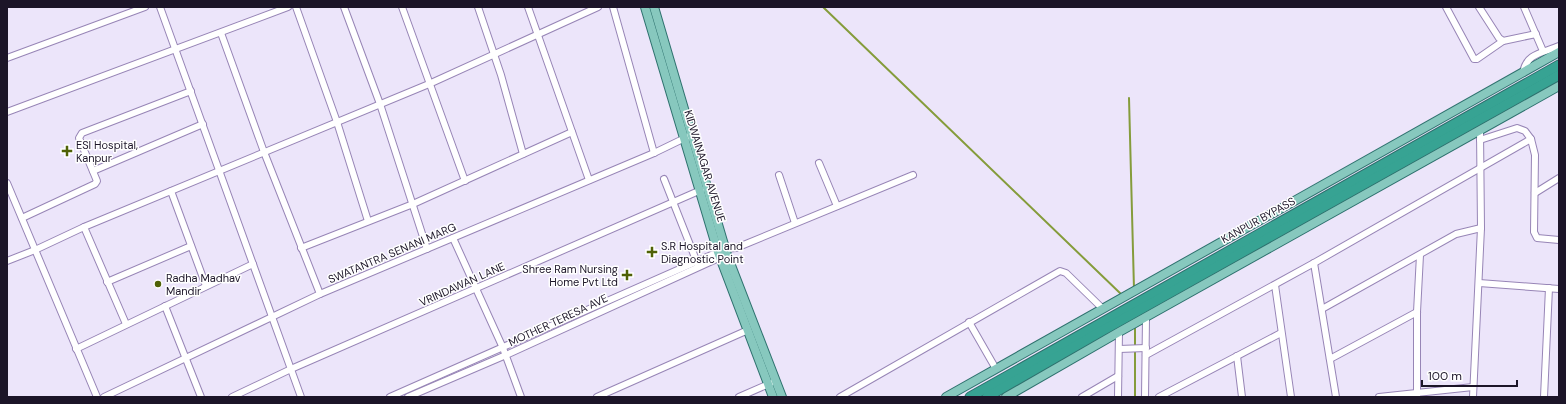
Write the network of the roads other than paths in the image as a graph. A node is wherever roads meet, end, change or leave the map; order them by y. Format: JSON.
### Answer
{"nodes":[{"id":1,"x":145,"y":7,"type":"edge"},
{"id":2,"x":160,"y":7,"type":"edge"},
{"id":3,"x":288,"y":7,"type":"edge"},
{"id":4,"x":296,"y":7,"type":"edge"},
{"id":5,"x":344,"y":7,"type":"edge"},
{"id":6,"x":402,"y":7,"type":"edge"},
{"id":7,"x":478,"y":7,"type":"edge"},
{"id":8,"x":528,"y":7,"type":"edge"},
{"id":9,"x":598,"y":7,"type":"edge"},
{"id":10,"x":613,"y":7,"type":"edge"},
{"id":11,"x":645,"y":7,"type":"edge"},
{"id":12,"x":654,"y":7,"type":"edge"},
{"id":13,"x":1479,"y":7,"type":"edge"},
{"id":14,"x":1524,"y":7,"type":"edge"},
{"id":15,"x":1448,"y":8,"type":"edge"},
{"id":16,"x":221,"y":32,"type":"junction"},
{"id":17,"x":1536,"y":34,"type":"junction"},
{"id":18,"x":537,"y":36,"type":"junction"},
{"id":19,"x":1503,"y":40,"type":"junction"},
{"id":20,"x":1559,"y":46,"type":"edge"},
{"id":21,"x":176,"y":50,"type":"junction"},
{"id":22,"x":1543,"y":51,"type":"junction"},
{"id":23,"x":1559,"y":52,"type":"edge"},
{"id":24,"x":492,"y":54,"type":"junction"},
{"id":25,"x":7,"y":58,"type":"edge"},
{"id":26,"x":1559,"y":65,"type":"edge"},
{"id":27,"x":1523,"y":73,"type":"junction"},
{"id":28,"x":1559,"y":75,"type":"edge"},
{"id":29,"x":429,"y":84,"type":"junction"},
{"id":30,"x":1559,"y":86,"type":"edge"},
{"id":31,"x":191,"y":91,"type":"junction"},
{"id":32,"x":380,"y":104,"type":"junction"},
{"id":33,"x":7,"y":112,"type":"edge"},
{"id":34,"x":337,"y":122,"type":"junction"},
{"id":35,"x":203,"y":124,"type":"junction"},
{"id":36,"x":1480,"y":131,"type":"junction"},
{"id":37,"x":572,"y":132,"type":"junction"},
{"id":38,"x":689,"y":136,"type":"junction"},
{"id":39,"x":1531,"y":139,"type":"junction"},
{"id":40,"x":1480,"y":140,"type":"junction"},
{"id":41,"x":264,"y":152,"type":"junction"},
{"id":42,"x":654,"y":153,"type":"junction"},
{"id":43,"x":523,"y":154,"type":"junction"},
{"id":44,"x":819,"y":163,"type":"dead end"},
{"id":45,"x":1481,"y":168,"type":"junction"},
{"id":46,"x":219,"y":170,"type":"junction"},
{"id":47,"x":93,"y":171,"type":"junction"},
{"id":48,"x":779,"y":175,"type":"dead end"},
{"id":49,"x":913,"y":175,"type":"dead end"},
{"id":50,"x":1559,"y":178,"type":"edge"},
{"id":51,"x":664,"y":179,"type":"dead end"},
{"id":52,"x":589,"y":180,"type":"junction"},
{"id":53,"x":464,"y":181,"type":"junction"},
{"id":54,"x":7,"y":183,"type":"edge"},
{"id":55,"x":701,"y":190,"type":"junction"},
{"id":56,"x":171,"y":191,"type":"junction"},
{"id":57,"x":1535,"y":193,"type":"junction"},
{"id":58,"x":672,"y":203,"type":"junction"},
{"id":59,"x":413,"y":204,"type":"junction"},
{"id":60,"x":837,"y":206,"type":"junction"},
{"id":61,"x":22,"y":218,"type":"junction"},
{"id":62,"x":368,"y":222,"type":"junction"},
{"id":63,"x":795,"y":223,"type":"junction"},
{"id":64,"x":84,"y":227,"type":"junction"},
{"id":65,"x":1481,"y":228,"type":"junction"},
{"id":66,"x":453,"y":238,"type":"junction"},
{"id":67,"x":1559,"y":240,"type":"edge"},
{"id":68,"x":191,"y":246,"type":"junction"},
{"id":69,"x":301,"y":248,"type":"junction"},
{"id":70,"x":427,"y":249,"type":"junction"},
{"id":71,"x":35,"y":250,"type":"junction"},
{"id":72,"x":723,"y":253,"type":"junction"},
{"id":73,"x":1420,"y":255,"type":"junction"},
{"id":74,"x":7,"y":261,"type":"edge"},
{"id":75,"x":1314,"y":263,"type":"junction"},
{"id":76,"x":253,"y":264,"type":"junction"},
{"id":77,"x":698,"y":264,"type":"junction"},
{"id":78,"x":107,"y":282,"type":"junction"},
{"id":79,"x":1479,"y":283,"type":"junction"},
{"id":80,"x":1275,"y":285,"type":"junction"},
{"id":81,"x":206,"y":286,"type":"junction"},
{"id":82,"x":477,"y":288,"type":"junction"},
{"id":83,"x":1549,"y":288,"type":"junction"},
{"id":84,"x":1559,"y":289,"type":"edge"},
{"id":85,"x":320,"y":294,"type":"junction"},
{"id":86,"x":165,"y":306,"type":"junction"},
{"id":87,"x":1103,"y":309,"type":"junction"},
{"id":88,"x":1322,"y":309,"type":"junction"},
{"id":89,"x":1417,"y":312,"type":"junction"},
{"id":90,"x":272,"y":315,"type":"junction"},
{"id":91,"x":1142,"y":319,"type":"junction"},
{"id":92,"x":969,"y":322,"type":"junction"},
{"id":93,"x":126,"y":324,"type":"junction"},
{"id":94,"x":748,"y":330,"type":"junction"},
{"id":95,"x":1122,"y":330,"type":"junction"},
{"id":96,"x":1281,"y":333,"type":"junction"},
{"id":97,"x":503,"y":348,"type":"junction"},
{"id":98,"x":1146,"y":348,"type":"junction"},
{"id":99,"x":76,"y":349,"type":"junction"},
{"id":100,"x":1122,"y":349,"type":"junction"},
{"id":101,"x":506,"y":355,"type":"junction"},
{"id":102,"x":1146,"y":355,"type":"junction"},
{"id":103,"x":1238,"y":356,"type":"junction"},
{"id":104,"x":186,"y":358,"type":"junction"},
{"id":105,"x":1330,"y":359,"type":"junction"},
{"id":106,"x":291,"y":369,"type":"junction"},
{"id":107,"x":996,"y":369,"type":"junction"},
{"id":108,"x":1118,"y":376,"type":"junction"},
{"id":109,"x":772,"y":382,"type":"junction"},
{"id":110,"x":1473,"y":387,"type":"junction"},
{"id":111,"x":1417,"y":395,"type":"edge"},
{"id":112,"x":742,"y":396,"type":"edge"},
{"id":113,"x":97,"y":397,"type":"edge"},
{"id":114,"x":104,"y":397,"type":"edge"},
{"id":115,"x":201,"y":397,"type":"edge"},
{"id":116,"x":232,"y":397,"type":"edge"},
{"id":117,"x":301,"y":397,"type":"edge"},
{"id":118,"x":390,"y":397,"type":"edge"},
{"id":119,"x":408,"y":397,"type":"edge"},
{"id":120,"x":521,"y":397,"type":"edge"},
{"id":121,"x":597,"y":397,"type":"edge"},
{"id":122,"x":773,"y":397,"type":"edge"},
{"id":123,"x":782,"y":397,"type":"edge"},
{"id":124,"x":840,"y":397,"type":"edge"},
{"id":125,"x":946,"y":397,"type":"edge"},
{"id":126,"x":970,"y":397,"type":"edge"},
{"id":127,"x":987,"y":397,"type":"edge"},
{"id":128,"x":1006,"y":397,"type":"edge"},
{"id":129,"x":1082,"y":397,"type":"edge"},
{"id":130,"x":1118,"y":397,"type":"edge"},
{"id":131,"x":1145,"y":397,"type":"edge"},
{"id":132,"x":1159,"y":397,"type":"edge"},
{"id":133,"x":1242,"y":397,"type":"edge"},
{"id":134,"x":1291,"y":397,"type":"edge"},
{"id":135,"x":1336,"y":397,"type":"edge"},
{"id":136,"x":1379,"y":397,"type":"edge"},
{"id":137,"x":1472,"y":397,"type":"edge"},
{"id":138,"x":1544,"y":397,"type":"edge"}],
"edges":[{"from":1,"to":25,"type":"street"},
{"from":2,"to":21,"type":"street"},
{"from":3,"to":16,"type":"street"},
{"from":4,"to":34,"type":"street"},
{"from":5,"to":32,"type":"street"},
{"from":6,"to":29,"type":"street"},
{"from":7,"to":24,"type":"street"},
{"from":8,"to":18,"type":"street"},
{"from":9,"to":18,"type":"street"},
{"from":10,"to":42,"type":"street"},
{"from":11,"to":38,"type":"main road","name":"KIDWAINAGAR AVENUE"},
{"from":12,"to":38,"type":"main road","name":"KIDWAINAGAR AVENUE"},
{"from":13,"to":19,"type":"street"},
{"from":14,"to":17,"type":"street"},
{"from":15,"to":19,"type":"street"},
{"from":16,"to":21,"type":"street"},
{"from":16,"to":41,"type":"street"},
{"from":17,"to":19,"type":"street"},
{"from":17,"to":22,"type":"street"},
{"from":18,"to":24,"type":"street"},
{"from":18,"to":37,"type":"street"},
{"from":20,"to":22,"type":"street"},
{"from":21,"to":31,"type":"street"},
{"from":21,"to":33,"type":"street"},
{"from":22,"to":27,"type":"street"},
{"from":23,"to":27,"type":"main road"},
{"from":24,"to":29,"type":"street"},
{"from":24,"to":43,"type":"street"},
{"from":26,"to":126,"type":"highway","name":"KANPUR BYPASS"},
{"from":27,"to":87,"type":"main road"},
{"from":28,"to":127,"type":"highway","name":"KANPUR BYPASS"},
{"from":29,"to":32,"type":"street"},
{"from":29,"to":53,"type":"street"},
{"from":30,"to":36,"type":"main road"},
{"from":31,"to":35,"type":"street"},
{"from":31,"to":47,"type":"street"},
{"from":32,"to":34,"type":"street"},
{"from":32,"to":59,"type":"street"},
{"from":34,"to":41,"type":"street"},
{"from":34,"to":62,"type":"street"},
{"from":35,"to":46,"type":"street"},
{"from":35,"to":47,"type":"street"},
{"from":36,"to":40,"type":"street"},
{"from":36,"to":91,"type":"main road"},
{"from":37,"to":43,"type":"street"},
{"from":37,"to":52,"type":"street"},
{"from":38,"to":42,"type":"street","name":"SWATANTRA SENANI MARG"},
{"from":38,"to":55,"type":"main road","name":"KIDWAINAGAR AVENUE"},
{"from":38,"to":72,"type":"main road","name":"KIDWAINAGAR AVENUE"},
{"from":39,"to":40,"type":"street"},
{"from":39,"to":45,"type":"street"},
{"from":39,"to":57,"type":"street"},
{"from":40,"to":45,"type":"street"},
{"from":41,"to":46,"type":"street"},
{"from":41,"to":69,"type":"street"},
{"from":42,"to":52,"type":"street","name":"SWATANTRA SENANI MARG"},
{"from":43,"to":53,"type":"street"},
{"from":44,"to":60,"type":"street"},
{"from":45,"to":65,"type":"street"},
{"from":45,"to":75,"type":"street"},
{"from":46,"to":56,"type":"street"},
{"from":46,"to":76,"type":"street"},
{"from":47,"to":61,"type":"street"},
{"from":48,"to":63,"type":"street"},
{"from":49,"to":60,"type":"street","name":"MOTHER TERESA AVE"},
{"from":50,"to":57,"type":"street"},
{"from":51,"to":58,"type":"street"},
{"from":52,"to":66,"type":"street","name":"SWATANTRA SENANI MARG"},
{"from":53,"to":59,"type":"street"},
{"from":54,"to":61,"type":"street"},
{"from":55,"to":58,"type":"street","name":"VRINDAWAN LANE"},
{"from":55,"to":72,"type":"main road","name":"KIDWAINAGAR AVENUE"},
{"from":56,"to":64,"type":"street"},
{"from":56,"to":68,"type":"street"},
{"from":57,"to":67,"type":"street"},
{"from":58,"to":77,"type":"street"},
{"from":58,"to":82,"type":"street","name":"VRINDAWAN LANE"},
{"from":59,"to":62,"type":"street"},
{"from":59,"to":70,"type":"street"},
{"from":60,"to":63,"type":"street","name":"MOTHER TERESA AVE"},
{"from":61,"to":71,"type":"street"},
{"from":62,"to":69,"type":"street"},
{"from":63,"to":72,"type":"street","name":"MOTHER TERESA AVE"},
{"from":64,"to":71,"type":"street"},
{"from":64,"to":78,"type":"street"},
{"from":65,"to":73,"type":"street"},
{"from":65,"to":79,"type":"street"},
{"from":66,"to":70,"type":"street","name":"SWATANTRA SENANI MARG"},
{"from":66,"to":82,"type":"street"},
{"from":68,"to":78,"type":"street"},
{"from":68,"to":81,"type":"street"},
{"from":69,"to":85,"type":"street"},
{"from":70,"to":85,"type":"street","name":"SWATANTRA SENANI MARG"},
{"from":71,"to":74,"type":"street"},
{"from":71,"to":99,"type":"street"},
{"from":72,"to":77,"type":"street","name":"MOTHER TERESA AVE"},
{"from":72,"to":94,"type":"main road","name":"KIDWAINAGAR AVENUE"},
{"from":72,"to":109,"type":"main road","name":"KIDWAINAGAR AVENUE"},
{"from":73,"to":88,"type":"street"},
{"from":73,"to":89,"type":"street"},
{"from":75,"to":80,"type":"street"},
{"from":75,"to":88,"type":"street"},
{"from":76,"to":81,"type":"street"},
{"from":76,"to":90,"type":"street"},
{"from":77,"to":97,"type":"street"},
{"from":77,"to":101,"type":"street","name":"MOTHER TERESA AVE"},
{"from":78,"to":93,"type":"street"},
{"from":79,"to":83,"type":"street"},
{"from":79,"to":110,"type":"street"},
{"from":80,"to":96,"type":"street"},
{"from":80,"to":102,"type":"street"},
{"from":81,"to":86,"type":"street"},
{"from":82,"to":97,"type":"street"},
{"from":82,"to":106,"type":"street","name":"VRINDAWAN LANE"},
{"from":83,"to":84,"type":"street"},
{"from":83,"to":138,"type":"street"},
{"from":85,"to":90,"type":"street","name":"SWATANTRA SENANI MARG"},
{"from":86,"to":93,"type":"street"},
{"from":86,"to":104,"type":"street"},
{"from":87,"to":92,"type":"street"},
{"from":87,"to":107,"type":"main road"},
{"from":88,"to":105,"type":"street"},
{"from":89,"to":105,"type":"street"},
{"from":89,"to":111,"type":"street"},
{"from":90,"to":104,"type":"street","name":"SWATANTRA SENANI MARG"},
{"from":90,"to":106,"type":"street"},
{"from":91,"to":95,"type":"main road"},
{"from":91,"to":98,"type":"street"},
{"from":92,"to":107,"type":"street"},
{"from":92,"to":124,"type":"street"},
{"from":93,"to":99,"type":"street"},
{"from":94,"to":109,"type":"main road","name":"KIDWAINAGAR AVENUE"},
{"from":94,"to":121,"type":"street"},
{"from":95,"to":100,"type":"street"},
{"from":95,"to":128,"type":"main road"},
{"from":96,"to":103,"type":"street"},
{"from":96,"to":134,"type":"street"},
{"from":97,"to":101,"type":"street"},
{"from":97,"to":118,"type":"street"},
{"from":98,"to":100,"type":"street"},
{"from":98,"to":102,"type":"street"},
{"from":99,"to":113,"type":"street"},
{"from":100,"to":108,"type":"street"},
{"from":101,"to":119,"type":"street","name":"MOTHER TERESA AVE"},
{"from":101,"to":120,"type":"street"},
{"from":102,"to":131,"type":"street"},
{"from":103,"to":132,"type":"street"},
{"from":103,"to":133,"type":"street"},
{"from":104,"to":114,"type":"street","name":"SWATANTRA SENANI MARG"},
{"from":104,"to":115,"type":"street"},
{"from":105,"to":135,"type":"street"},
{"from":106,"to":116,"type":"street","name":"VRINDAWAN LANE"},
{"from":106,"to":117,"type":"street"},
{"from":107,"to":125,"type":"main road"},
{"from":108,"to":129,"type":"street"},
{"from":108,"to":130,"type":"street"},
{"from":109,"to":112,"type":"street"},
{"from":109,"to":122,"type":"main road","name":"KIDWAINAGAR AVENUE"},
{"from":109,"to":123,"type":"main road","name":"KIDWAINAGAR AVENUE"},
{"from":110,"to":111,"type":"street"},
{"from":110,"to":137,"type":"street"},
{"from":111,"to":136,"type":"street"}]}
